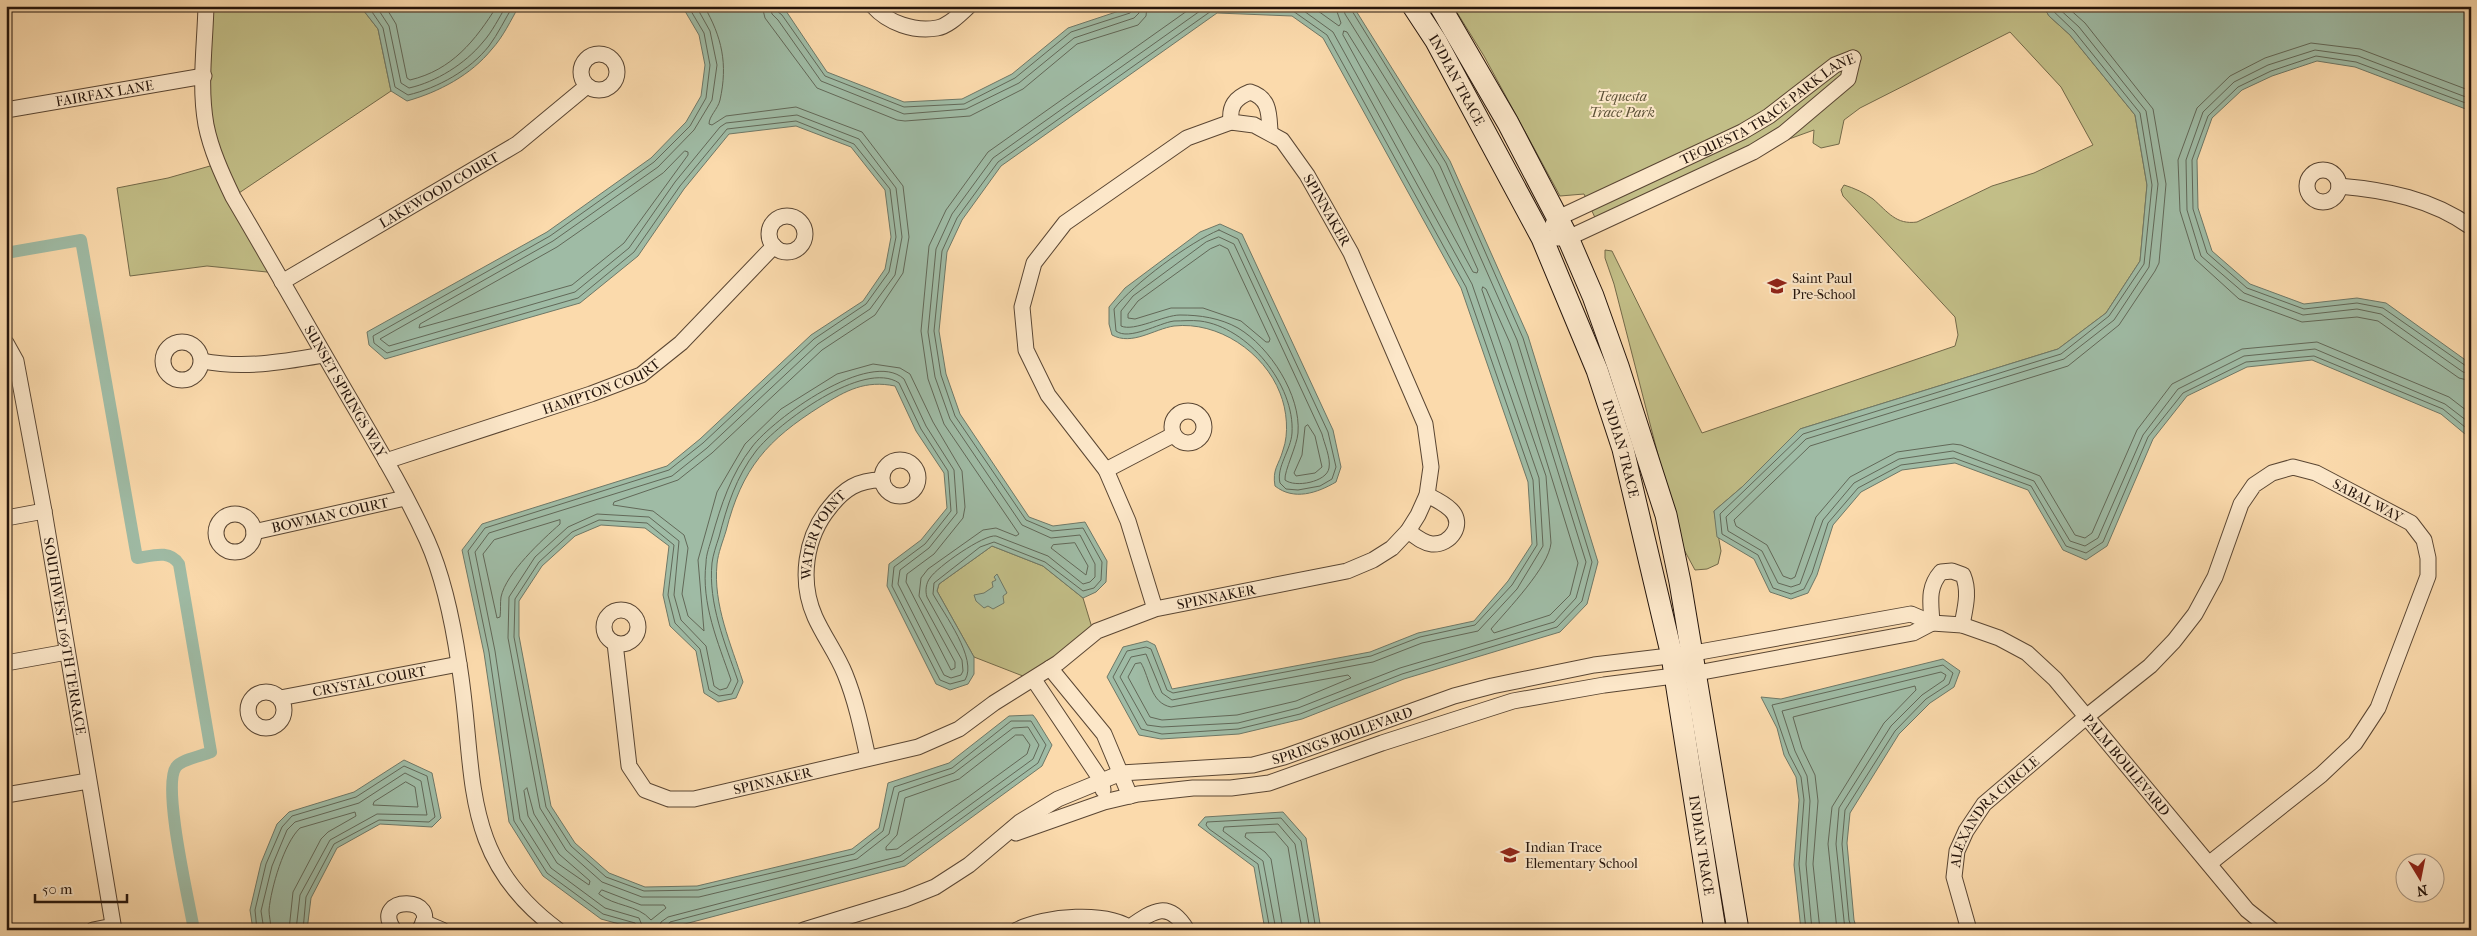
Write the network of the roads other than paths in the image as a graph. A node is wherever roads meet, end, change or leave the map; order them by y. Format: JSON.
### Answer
{"nodes":[{"id":1,"x":206,"y":6,"type":"edge"},
{"id":2,"x":873,"y":6,"type":"edge"},
{"id":3,"x":969,"y":6,"type":"edge"},
{"id":4,"x":1414,"y":6,"type":"edge"},
{"id":5,"x":1440,"y":6,"type":"edge"},
{"id":6,"x":204,"y":76,"type":"junction"},
{"id":7,"x":587,"y":86,"type":"dead end"},
{"id":8,"x":6,"y":110,"type":"edge"},
{"id":9,"x":1231,"y":122,"type":"junction"},
{"id":10,"x":1270,"y":132,"type":"junction"},
{"id":11,"x":2339,"y":186,"type":"dead end"},
{"id":12,"x":1558,"y":218,"type":"junction"},
{"id":13,"x":2471,"y":227,"type":"edge"},
{"id":14,"x":1542,"y":238,"type":"junction"},
{"id":15,"x":1568,"y":238,"type":"junction"},
{"id":16,"x":774,"y":246,"type":"dead end"},
{"id":17,"x":282,"y":282,"type":"junction"},
{"id":18,"x":7,"y":343,"type":"edge"},
{"id":19,"x":324,"y":355,"type":"junction"},
{"id":20,"x":202,"y":361,"type":"dead end"},
{"id":21,"x":1173,"y":435,"type":"dead end"},
{"id":22,"x":386,"y":461,"type":"junction"},
{"id":23,"x":1106,"y":470,"type":"junction"},
{"id":24,"x":881,"y":480,"type":"dead end"},
{"id":25,"x":1427,"y":495,"type":"junction"},
{"id":26,"x":405,"y":498,"type":"junction"},
{"id":27,"x":44,"y":511,"type":"junction"},
{"id":28,"x":6,"y":518,"type":"edge"},
{"id":29,"x":1408,"y":531,"type":"junction"},
{"id":30,"x":254,"y":532,"type":"dead end"},
{"id":31,"x":1155,"y":609,"type":"junction"},
{"id":32,"x":1932,"y":623,"type":"junction"},
{"id":33,"x":1843,"y":624,"type":"junction"},
{"id":34,"x":1962,"y":625,"type":"junction"},
{"id":35,"x":615,"y":643,"type":"dead end"},
{"id":36,"x":1847,"y":644,"type":"junction"},
{"id":37,"x":67,"y":652,"type":"junction"},
{"id":38,"x":1672,"y":656,"type":"junction"},
{"id":39,"x":6,"y":663,"type":"edge"},
{"id":40,"x":1695,"y":663,"type":"junction"},
{"id":41,"x":460,"y":664,"type":"junction"},
{"id":42,"x":1054,"y":666,"type":"junction"},
{"id":43,"x":1676,"y":676,"type":"junction"},
{"id":44,"x":1034,"y":680,"type":"junction"},
{"id":45,"x":280,"y":698,"type":"dead end"},
{"id":46,"x":2086,"y":717,"type":"junction"},
{"id":47,"x":868,"y":758,"type":"junction"},
{"id":48,"x":1121,"y":773,"type":"junction"},
{"id":49,"x":1101,"y":780,"type":"junction"},
{"id":50,"x":88,"y":781,"type":"junction"},
{"id":51,"x":6,"y":795,"type":"edge"},
{"id":52,"x":1130,"y":796,"type":"junction"},
{"id":53,"x":1104,"y":802,"type":"junction"},
{"id":54,"x":1003,"y":838,"type":"junction"},
{"id":55,"x":2210,"y":864,"type":"junction"},
{"id":56,"x":421,"y":926,"type":"edge"},
{"id":57,"x":113,"y":928,"type":"edge"},
{"id":58,"x":1132,"y":928,"type":"edge"},
{"id":59,"x":93,"y":930,"type":"edge"},
{"id":60,"x":394,"y":930,"type":"edge"},
{"id":61,"x":442,"y":930,"type":"edge"},
{"id":62,"x":558,"y":930,"type":"edge"},
{"id":63,"x":804,"y":930,"type":"edge"},
{"id":64,"x":1017,"y":930,"type":"edge"},
{"id":65,"x":1187,"y":930,"type":"edge"},
{"id":66,"x":1715,"y":930,"type":"edge"},
{"id":67,"x":1738,"y":930,"type":"edge"},
{"id":68,"x":1969,"y":930,"type":"edge"},
{"id":69,"x":2272,"y":930,"type":"edge"}],
"edges":[{"from":1,"to":6,"type":"street","name":"SUNSET SPRINGS WAY"},
{"from":2,"to":3,"type":"street"},
{"from":4,"to":14,"type":"main road","name":"INDIAN TRACE"},
{"from":5,"to":12,"type":"main road","name":"INDIAN TRACE"},
{"from":6,"to":8,"type":"street","name":"FAIRFAX LANE"},
{"from":6,"to":17,"type":"street","name":"SUNSET SPRINGS WAY"},
{"from":7,"to":17,"type":"street","name":"LAKEWOOD COURT"},
{"from":9,"to":10,"type":"street","name":"SPINNAKER"},
{"from":9,"to":10,"type":"street"},
{"from":9,"to":23,"type":"street","name":"SPINNAKER"},
{"from":10,"to":25,"type":"street","name":"SPINNAKER"},
{"from":11,"to":13,"type":"street"},
{"from":12,"to":14,"type":"street","name":"TEQUESTA TRACE PARK LANE"},
{"from":12,"to":15,"type":"main road","name":"INDIAN TRACE"},
{"from":12,"to":15,"type":"street","name":"TEQUESTA TRACE PARK LANE"},
{"from":14,"to":15,"type":"street","name":"TEQUESTA TRACE PARK LANE"},
{"from":14,"to":38,"type":"main road","name":"INDIAN TRACE"},
{"from":15,"to":40,"type":"main road","name":"INDIAN TRACE"},
{"from":16,"to":22,"type":"street","name":"HAMPTON COURT"},
{"from":17,"to":19,"type":"street","name":"SUNSET SPRINGS WAY"},
{"from":18,"to":27,"type":"street","name":"SOUTHWEST 169TH TERRACE"},
{"from":19,"to":20,"type":"street"},
{"from":19,"to":22,"type":"street","name":"SUNSET SPRINGS WAY"},
{"from":21,"to":23,"type":"street"},
{"from":22,"to":26,"type":"street","name":"SUNSET SPRINGS WAY"},
{"from":23,"to":31,"type":"street","name":"SPINNAKER"},
{"from":24,"to":47,"type":"street","name":"WATER POINT"},
{"from":25,"to":29,"type":"street","name":"SPINNAKER"},
{"from":25,"to":29,"type":"street"},
{"from":26,"to":30,"type":"street","name":"BOWMAN COURT"},
{"from":26,"to":41,"type":"street","name":"SUNSET SPRINGS WAY"},
{"from":27,"to":28,"type":"street"},
{"from":27,"to":37,"type":"street","name":"SOUTHWEST 169TH TERRACE"},
{"from":29,"to":31,"type":"street","name":"SPINNAKER"},
{"from":31,"to":42,"type":"street","name":"SPINNAKER"},
{"from":32,"to":33,"type":"street","name":"PALM BOULEVARD"},
{"from":32,"to":34,"type":"street","name":"PALM BOULEVARD"},
{"from":32,"to":34,"type":"street"},
{"from":32,"to":36,"type":"street","name":"PALM BOULEVARD"},
{"from":33,"to":36,"type":"street"},
{"from":33,"to":40,"type":"street","name":"PALM BOULEVARD"},
{"from":34,"to":46,"type":"street","name":"PALM BOULEVARD"},
{"from":35,"to":47,"type":"street","name":"SPINNAKER"},
{"from":36,"to":40,"type":"street","name":"PALM BOULEVARD"},
{"from":37,"to":39,"type":"street"},
{"from":37,"to":50,"type":"street","name":"SOUTHWEST 169TH TERRACE"},
{"from":38,"to":40,"type":"street","name":"SPRINGS BOULEVARD"},
{"from":38,"to":43,"type":"main road","name":"INDIAN TRACE"},
{"from":38,"to":48,"type":"street","name":"SPRINGS BOULEVARD"},
{"from":40,"to":43,"type":"street","name":"SPRINGS BOULEVARD"},
{"from":40,"to":67,"type":"main road","name":"INDIAN TRACE"},
{"from":41,"to":45,"type":"street","name":"CRYSTAL COURT"},
{"from":41,"to":62,"type":"street","name":"SUNSET SPRINGS WAY"},
{"from":42,"to":44,"type":"street","name":"SPINNAKER"},
{"from":42,"to":48,"type":"street"},
{"from":43,"to":52,"type":"street","name":"SPRINGS BOULEVARD"},
{"from":43,"to":66,"type":"main road","name":"INDIAN TRACE"},
{"from":44,"to":47,"type":"street","name":"SPINNAKER"},
{"from":44,"to":49,"type":"street"},
{"from":46,"to":55,"type":"street","name":"PALM BOULEVARD"},
{"from":46,"to":55,"type":"street","name":"SABAL WAY"},
{"from":46,"to":68,"type":"street","name":"ALEXANDRA CIRCLE"},
{"from":48,"to":49,"type":"street","name":"SPRINGS BOULEVARD"},
{"from":48,"to":52,"type":"street"},
{"from":49,"to":53,"type":"street"},
{"from":49,"to":54,"type":"street","name":"SPRINGS BOULEVARD"},
{"from":50,"to":51,"type":"street"},
{"from":50,"to":57,"type":"street","name":"SOUTHWEST 169TH TERRACE"},
{"from":52,"to":53,"type":"street","name":"SPRINGS BOULEVARD"},
{"from":53,"to":54,"type":"street","name":"SPRINGS BOULEVARD"},
{"from":54,"to":63,"type":"street","name":"SPRINGS BOULEVARD"},
{"from":55,"to":69,"type":"street","name":"PALM BOULEVARD"},
{"from":56,"to":60,"type":"street"},
{"from":56,"to":61,"type":"street"},
{"from":57,"to":59,"type":"street"},
{"from":58,"to":64,"type":"street"},
{"from":58,"to":65,"type":"street"}]}
